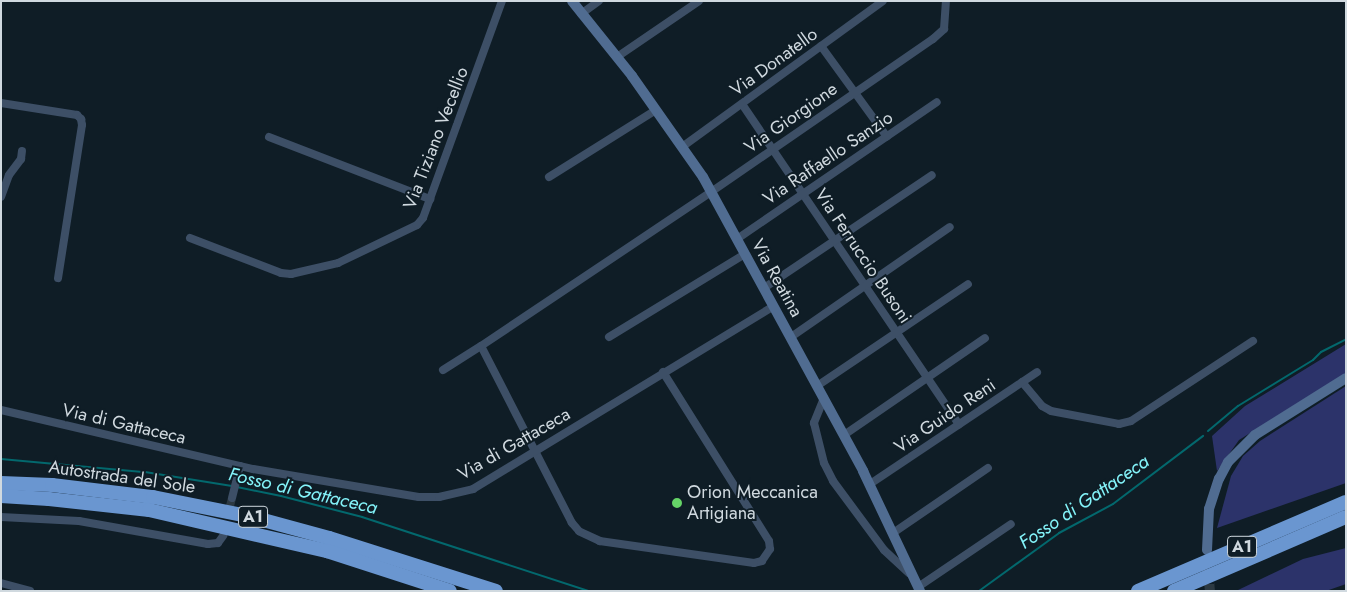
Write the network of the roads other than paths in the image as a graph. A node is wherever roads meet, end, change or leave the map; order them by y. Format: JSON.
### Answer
{"nodes":[{"id":1,"x":502,"y":1,"type":"edge"},
{"id":2,"x":572,"y":1,"type":"edge"},
{"id":3,"x":599,"y":1,"type":"edge"},
{"id":4,"x":699,"y":1,"type":"edge"},
{"id":5,"x":883,"y":1,"type":"edge"},
{"id":6,"x":946,"y":1,"type":"edge"},
{"id":7,"x":581,"y":14,"type":"junction"},
{"id":8,"x":821,"y":46,"type":"junction"},
{"id":9,"x":617,"y":57,"type":"junction"},
{"id":10,"x":854,"y":92,"type":"junction"},
{"id":11,"x":937,"y":102,"type":"dead end"},
{"id":12,"x":1,"y":103,"type":"edge"},
{"id":13,"x":742,"y":104,"type":"junction"},
{"id":14,"x":656,"y":110,"type":"junction"},
{"id":15,"x":269,"y":137,"type":"dead end"},
{"id":16,"x":887,"y":137,"type":"junction"},
{"id":17,"x":682,"y":148,"type":"junction"},
{"id":18,"x":773,"y":149,"type":"junction"},
{"id":19,"x":22,"y":150,"type":"dead end"},
{"id":20,"x":932,"y":175,"type":"dead end"},
{"id":21,"x":549,"y":177,"type":"dead end"},
{"id":22,"x":711,"y":192,"type":"junction"},
{"id":23,"x":803,"y":194,"type":"junction"},
{"id":24,"x":1,"y":197,"type":"edge"},
{"id":25,"x":430,"y":199,"type":"junction"},
{"id":26,"x":950,"y":227,"type":"dead end"},
{"id":27,"x":190,"y":238,"type":"dead end"},
{"id":28,"x":737,"y":239,"type":"junction"},
{"id":29,"x":835,"y":240,"type":"junction"},
{"id":30,"x":745,"y":254,"type":"junction"},
{"id":31,"x":58,"y":278,"type":"dead end"},
{"id":32,"x":968,"y":284,"type":"dead end"},
{"id":33,"x":865,"y":286,"type":"junction"},
{"id":34,"x":764,"y":288,"type":"junction"},
{"id":35,"x":774,"y":306,"type":"junction"},
{"id":36,"x":896,"y":332,"type":"junction"},
{"id":37,"x":609,"y":337,"type":"dead end"},
{"id":38,"x":791,"y":337,"type":"junction"},
{"id":39,"x":985,"y":338,"type":"dead end"},
{"id":40,"x":1253,"y":341,"type":"dead end"},
{"id":41,"x":481,"y":346,"type":"junction"},
{"id":42,"x":443,"y":370,"type":"dead end"},
{"id":43,"x":663,"y":372,"type":"junction"},
{"id":44,"x":1038,"y":372,"type":"dead end"},
{"id":45,"x":927,"y":378,"type":"junction"},
{"id":46,"x":1346,"y":378,"type":"edge"},
{"id":47,"x":1022,"y":382,"type":"junction"},
{"id":48,"x":817,"y":386,"type":"junction"},
{"id":49,"x":824,"y":398,"type":"junction"},
{"id":50,"x":1,"y":410,"type":"edge"},
{"id":51,"x":959,"y":425,"type":"junction"},
{"id":52,"x":844,"y":435,"type":"junction"},
{"id":53,"x":535,"y":450,"type":"junction"},
{"id":54,"x":240,"y":466,"type":"junction"},
{"id":55,"x":988,"y":468,"type":"dead end"},
{"id":56,"x":1,"y":483,"type":"edge"},
{"id":57,"x":870,"y":484,"type":"junction"},
{"id":58,"x":1,"y":496,"type":"edge"},
{"id":59,"x":232,"y":498,"type":"tunnel mouth"},
{"id":60,"x":1346,"y":502,"type":"edge"},
{"id":61,"x":1,"y":517,"type":"edge"},
{"id":62,"x":1346,"y":517,"type":"edge"},
{"id":63,"x":1011,"y":524,"type":"dead end"},
{"id":64,"x":892,"y":533,"type":"junction"},
{"id":65,"x":223,"y":536,"type":"dead end"},
{"id":66,"x":1207,"y":550,"type":"dead end"},
{"id":67,"x":913,"y":577,"type":"junction"},
{"id":68,"x":1,"y":583,"type":"edge"},
{"id":69,"x":919,"y":589,"type":"edge"},
{"id":70,"x":30,"y":591,"type":"edge"},
{"id":71,"x":450,"y":591,"type":"edge"},
{"id":72,"x":496,"y":591,"type":"edge"},
{"id":73,"x":1138,"y":591,"type":"edge"},
{"id":74,"x":1174,"y":591,"type":"edge"}],
"edges":[{"from":1,"to":25,"type":"street","name":"Via Tiziano Vecellio"},
{"from":2,"to":7,"type":"street","name":"Via Reatina"},
{"from":3,"to":7,"type":"street"},
{"from":4,"to":9,"type":"street"},
{"from":5,"to":8,"type":"street","name":"Via Donatello"},
{"from":6,"to":10,"type":"street","name":"Via Giorgione"},
{"from":7,"to":9,"type":"street","name":"Via Reatina"},
{"from":8,"to":10,"type":"street"},
{"from":8,"to":13,"type":"street","name":"Via Donatello"},
{"from":9,"to":14,"type":"street","name":"Via Reatina"},
{"from":10,"to":16,"type":"street"},
{"from":10,"to":18,"type":"street","name":"Via Giorgione"},
{"from":11,"to":16,"type":"street","name":"Via Raffaello Sanzio"},
{"from":12,"to":31,"type":"street"},
{"from":13,"to":17,"type":"street","name":"Via Donatello"},
{"from":13,"to":18,"type":"street","name":"Via Ferruccio Busoni"},
{"from":14,"to":17,"type":"street","name":"Via Reatina"},
{"from":14,"to":21,"type":"street"},
{"from":15,"to":25,"type":"street"},
{"from":16,"to":23,"type":"street","name":"Via Raffaello Sanzio"},
{"from":17,"to":22,"type":"street","name":"Via Reatina"},
{"from":18,"to":22,"type":"street","name":"Via Giorgione"},
{"from":18,"to":23,"type":"street","name":"Via Ferruccio Busoni"},
{"from":19,"to":24,"type":"street"},
{"from":20,"to":29,"type":"street"},
{"from":22,"to":28,"type":"street","name":"Via Reatina"},
{"from":22,"to":41,"type":"street","name":"Via Giorgione"},
{"from":23,"to":28,"type":"street","name":"Via Raffaello Sanzio"},
{"from":23,"to":29,"type":"street","name":"Via Ferruccio Busoni"},
{"from":25,"to":27,"type":"street","name":"Via Tiziano Vecellio"},
{"from":26,"to":33,"type":"street"},
{"from":28,"to":30,"type":"street","name":"Via Reatina"},
{"from":29,"to":33,"type":"street","name":"Via Ferruccio Busoni"},
{"from":29,"to":34,"type":"street"},
{"from":30,"to":34,"type":"street","name":"Via Reatina"},
{"from":30,"to":37,"type":"street"},
{"from":32,"to":36,"type":"street"},
{"from":33,"to":36,"type":"street","name":"Via Ferruccio Busoni"},
{"from":33,"to":38,"type":"street"},
{"from":34,"to":35,"type":"street","name":"Via Reatina"},
{"from":35,"to":38,"type":"street","name":"Via Reatina"},
{"from":35,"to":43,"type":"street","name":"Via di Gattaceca"},
{"from":36,"to":45,"type":"street","name":"Via Ferruccio Busoni"},
{"from":36,"to":48,"type":"street"},
{"from":38,"to":48,"type":"street","name":"Via Reatina"},
{"from":39,"to":45,"type":"street"},
{"from":40,"to":47,"type":"street"},
{"from":41,"to":42,"type":"street","name":"Via Giorgione"},
{"from":41,"to":53,"type":"street"},
{"from":43,"to":53,"type":"street","name":"Via di Gattaceca"},
{"from":43,"to":53,"type":"street"},
{"from":44,"to":47,"type":"street","name":"Via Guido Reni"},
{"from":45,"to":51,"type":"street","name":"Via Ferruccio Busoni"},
{"from":45,"to":52,"type":"street"},
{"from":46,"to":66,"type":"street"},
{"from":47,"to":51,"type":"street","name":"Via Guido Reni"},
{"from":48,"to":49,"type":"street","name":"Via Reatina"},
{"from":49,"to":52,"type":"street","name":"Via Reatina"},
{"from":49,"to":67,"type":"street"},
{"from":50,"to":54,"type":"street","name":"Via di Gattaceca"},
{"from":51,"to":57,"type":"street","name":"Via Guido Reni"},
{"from":52,"to":57,"type":"street","name":"Via Reatina"},
{"from":53,"to":54,"type":"street","name":"Via di Gattaceca"},
{"from":54,"to":59,"type":"street"},
{"from":55,"to":64,"type":"street"},
{"from":56,"to":72,"type":"highway","name":"Autostrada del Sole","number":"A1"},
{"from":57,"to":64,"type":"street","name":"Via Reatina"},
{"from":58,"to":71,"type":"highway","name":"Autostrada del Sole","number":"A1"},
{"from":60,"to":73,"type":"highway","number":"A1"},
{"from":61,"to":65,"type":"street"},
{"from":62,"to":74,"type":"highway","number":"A1"},
{"from":63,"to":69,"type":"street"},
{"from":64,"to":67,"type":"street","name":"Via Reatina"},
{"from":67,"to":69,"type":"street","name":"Via Reatina"},
{"from":68,"to":70,"type":"street"}]}
